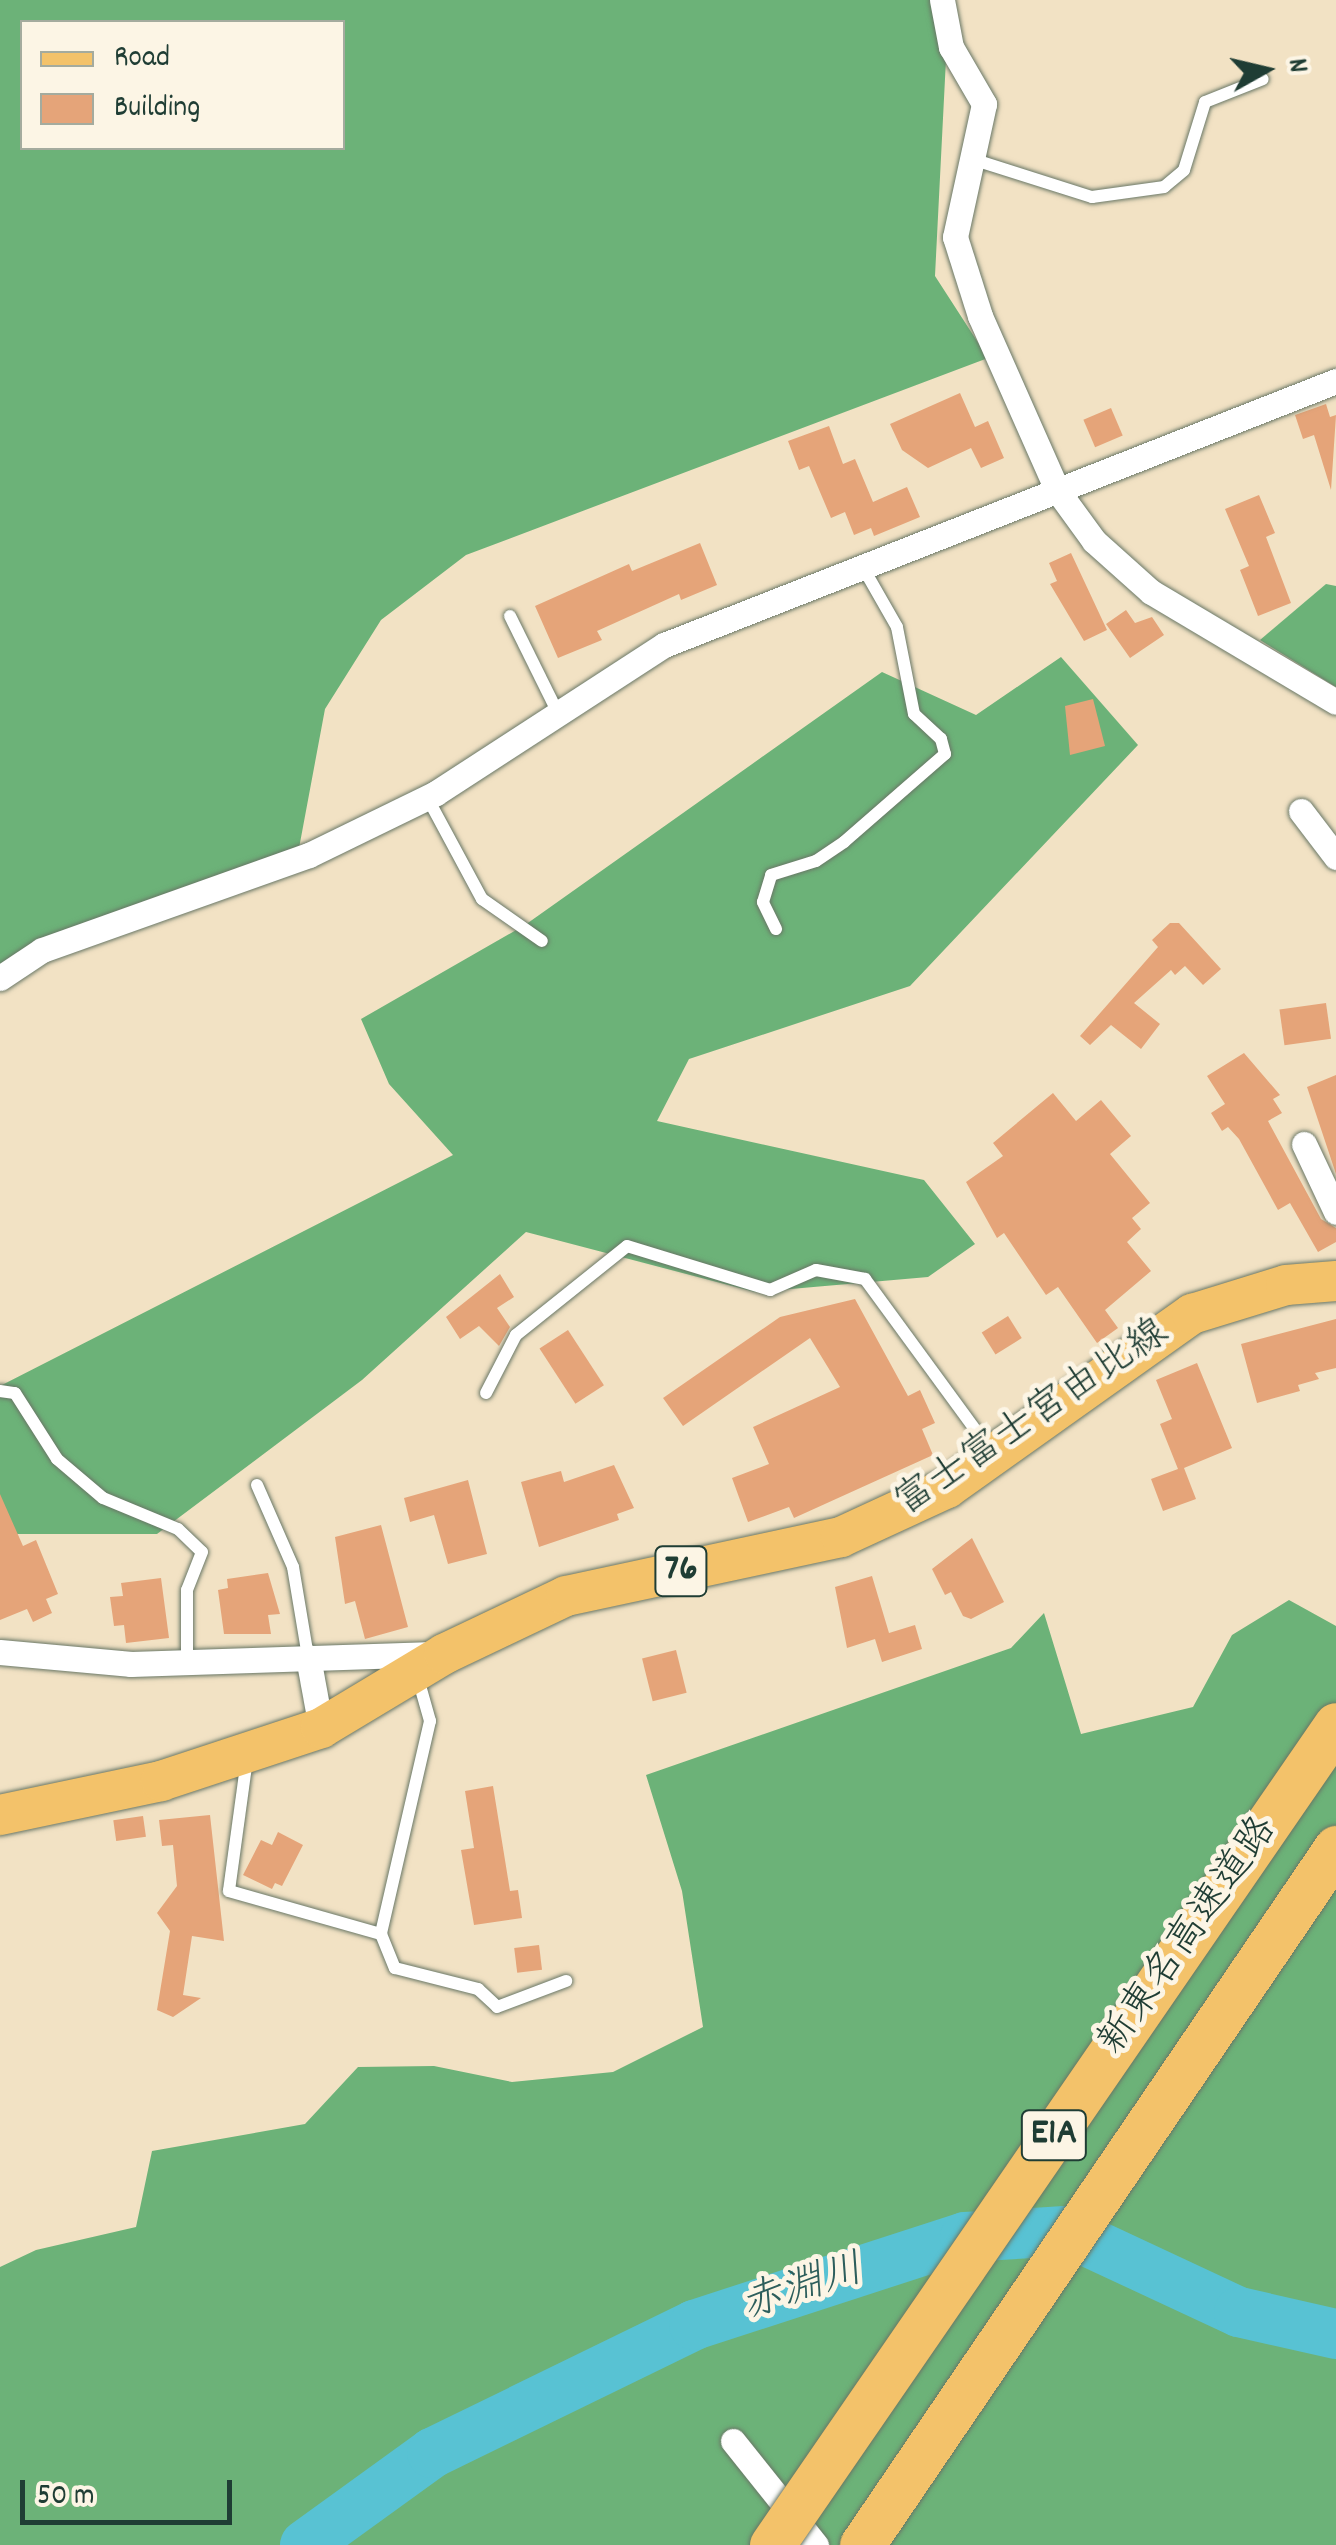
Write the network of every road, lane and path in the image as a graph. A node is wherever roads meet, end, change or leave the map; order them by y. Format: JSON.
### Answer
{"nodes":[{"id":1,"x":942,"y":0,"type":"edge"},
{"id":2,"x":1262,"y":79,"type":"dead end"},
{"id":3,"x":972,"y":159,"type":"junction"},
{"id":4,"x":1336,"y":381,"type":"edge"},
{"id":5,"x":1057,"y":490,"type":"junction"},
{"id":6,"x":865,"y":571,"type":"junction"},
{"id":7,"x":510,"y":616,"type":"dead end"},
{"id":8,"x":1336,"y":702,"type":"edge"},
{"id":9,"x":560,"y":718,"type":"junction"},
{"id":10,"x":427,"y":797,"type":"junction"},
{"id":11,"x":1302,"y":812,"type":"dead end"},
{"id":12,"x":1336,"y":857,"type":"edge"},
{"id":13,"x":776,"y":929,"type":"dead end"},
{"id":14,"x":542,"y":941,"type":"dead end"},
{"id":15,"x":0,"y":978,"type":"edge"},
{"id":16,"x":1304,"y":1144,"type":"dead end"},
{"id":17,"x":1336,"y":1212,"type":"edge"},
{"id":18,"x":1336,"y":1282,"type":"edge"},
{"id":19,"x":0,"y":1391,"type":"edge"},
{"id":20,"x":486,"y":1393,"type":"dead end"},
{"id":21,"x":993,"y":1453,"type":"junction"},
{"id":22,"x":257,"y":1485,"type":"dead end"},
{"id":23,"x":0,"y":1652,"type":"edge"},
{"id":24,"x":308,"y":1657,"type":"junction"},
{"id":25,"x":187,"y":1662,"type":"junction"},
{"id":26,"x":431,"y":1663,"type":"junction"},
{"id":27,"x":1336,"y":1725,"type":"edge"},
{"id":28,"x":320,"y":1728,"type":"junction"},
{"id":29,"x":248,"y":1755,"type":"junction"},
{"id":30,"x":0,"y":1815,"type":"edge"},
{"id":31,"x":1336,"y":1848,"type":"edge"},
{"id":32,"x":382,"y":1934,"type":"junction"},
{"id":33,"x":566,"y":1980,"type":"dead end"},
{"id":34,"x":733,"y":2441,"type":"dead end"},
{"id":35,"x":772,"y":2545,"type":"edge"},
{"id":36,"x":816,"y":2545,"type":"edge"},
{"id":37,"x":862,"y":2545,"type":"edge"}],
"edges":[{"from":1,"to":3,"type":"street"},
{"from":2,"to":3,"type":"lane"},
{"from":3,"to":5,"type":"street"},
{"from":4,"to":5,"type":"street"},
{"from":5,"to":6,"type":"street"},
{"from":5,"to":8,"type":"street"},
{"from":6,"to":9,"type":"street"},
{"from":6,"to":13,"type":"lane"},
{"from":7,"to":9,"type":"lane"},
{"from":9,"to":10,"type":"street"},
{"from":10,"to":14,"type":"lane"},
{"from":10,"to":15,"type":"street"},
{"from":11,"to":12,"type":"street"},
{"from":16,"to":17,"type":"street"},
{"from":18,"to":21,"type":"main road","name":"富士富士宮由比線","number":"76"},
{"from":19,"to":25,"type":"lane"},
{"from":20,"to":21,"type":"lane"},
{"from":21,"to":26,"type":"main road","name":"富士富士宮由比線","number":"76"},
{"from":22,"to":24,"type":"lane"},
{"from":23,"to":25,"type":"street"},
{"from":24,"to":25,"type":"street"},
{"from":24,"to":26,"type":"street"},
{"from":24,"to":28,"type":"street"},
{"from":26,"to":28,"type":"main road","name":"富士富士宮由比線","number":"76"},
{"from":26,"to":32,"type":"lane"},
{"from":27,"to":35,"type":"highway","name":"新東名高速道路","number":"E1A","bridge":true},
{"from":28,"to":29,"type":"main road","name":"富士富士宮由比線","number":"76"},
{"from":29,"to":30,"type":"main road","name":"富士富士宮由比線","number":"76"},
{"from":29,"to":32,"type":"lane"},
{"from":31,"to":37,"type":"highway","name":"新東名高速道路","number":"E1A"},
{"from":32,"to":33,"type":"lane"},
{"from":34,"to":36,"type":"street"}]}
